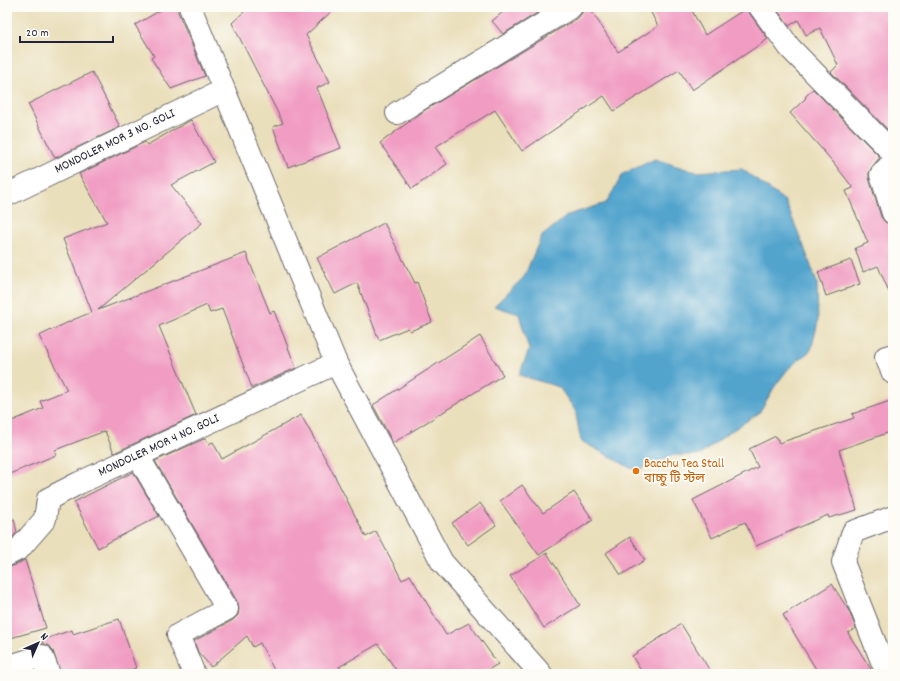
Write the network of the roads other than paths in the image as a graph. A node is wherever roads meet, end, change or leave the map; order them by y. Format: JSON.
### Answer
{"nodes":[{"id":1,"x":190,"y":7,"type":"edge"},
{"id":2,"x":571,"y":7,"type":"edge"},
{"id":3,"x":760,"y":7,"type":"edge"},
{"id":4,"x":224,"y":90,"type":"junction"},
{"id":5,"x":397,"y":113,"type":"dead end"},
{"id":6,"x":893,"y":147,"type":"edge"},
{"id":7,"x":893,"y":162,"type":"edge"},
{"id":8,"x":7,"y":195,"type":"edge"},
{"id":9,"x":893,"y":213,"type":"edge"},
{"id":10,"x":893,"y":355,"type":"edge"},
{"id":11,"x":336,"y":363,"type":"junction"},
{"id":12,"x":893,"y":373,"type":"edge"},
{"id":13,"x":138,"y":456,"type":"junction"},
{"id":14,"x":893,"y":517,"type":"edge"},
{"id":15,"x":7,"y":555,"type":"edge"},
{"id":16,"x":7,"y":667,"type":"edge"},
{"id":17,"x":49,"y":674,"type":"edge"},
{"id":18,"x":194,"y":674,"type":"edge"},
{"id":19,"x":541,"y":674,"type":"edge"},
{"id":20,"x":886,"y":674,"type":"edge"}],
"edges":[{"from":1,"to":4,"type":"street"},
{"from":2,"to":5,"type":"street"},
{"from":3,"to":6,"type":"street"},
{"from":4,"to":8,"type":"street","name":"MONDOLER MOR 3 NO. GOLI"},
{"from":4,"to":11,"type":"street"},
{"from":7,"to":9,"type":"street"},
{"from":10,"to":12,"type":"street"},
{"from":11,"to":13,"type":"street","name":"MONDOLER MOR 4 NO. GOLI"},
{"from":11,"to":19,"type":"street"},
{"from":13,"to":15,"type":"street","name":"MONDOLER MOR 4 NO. GOLI"},
{"from":13,"to":18,"type":"street"},
{"from":14,"to":20,"type":"street"},
{"from":16,"to":17,"type":"street"}]}
